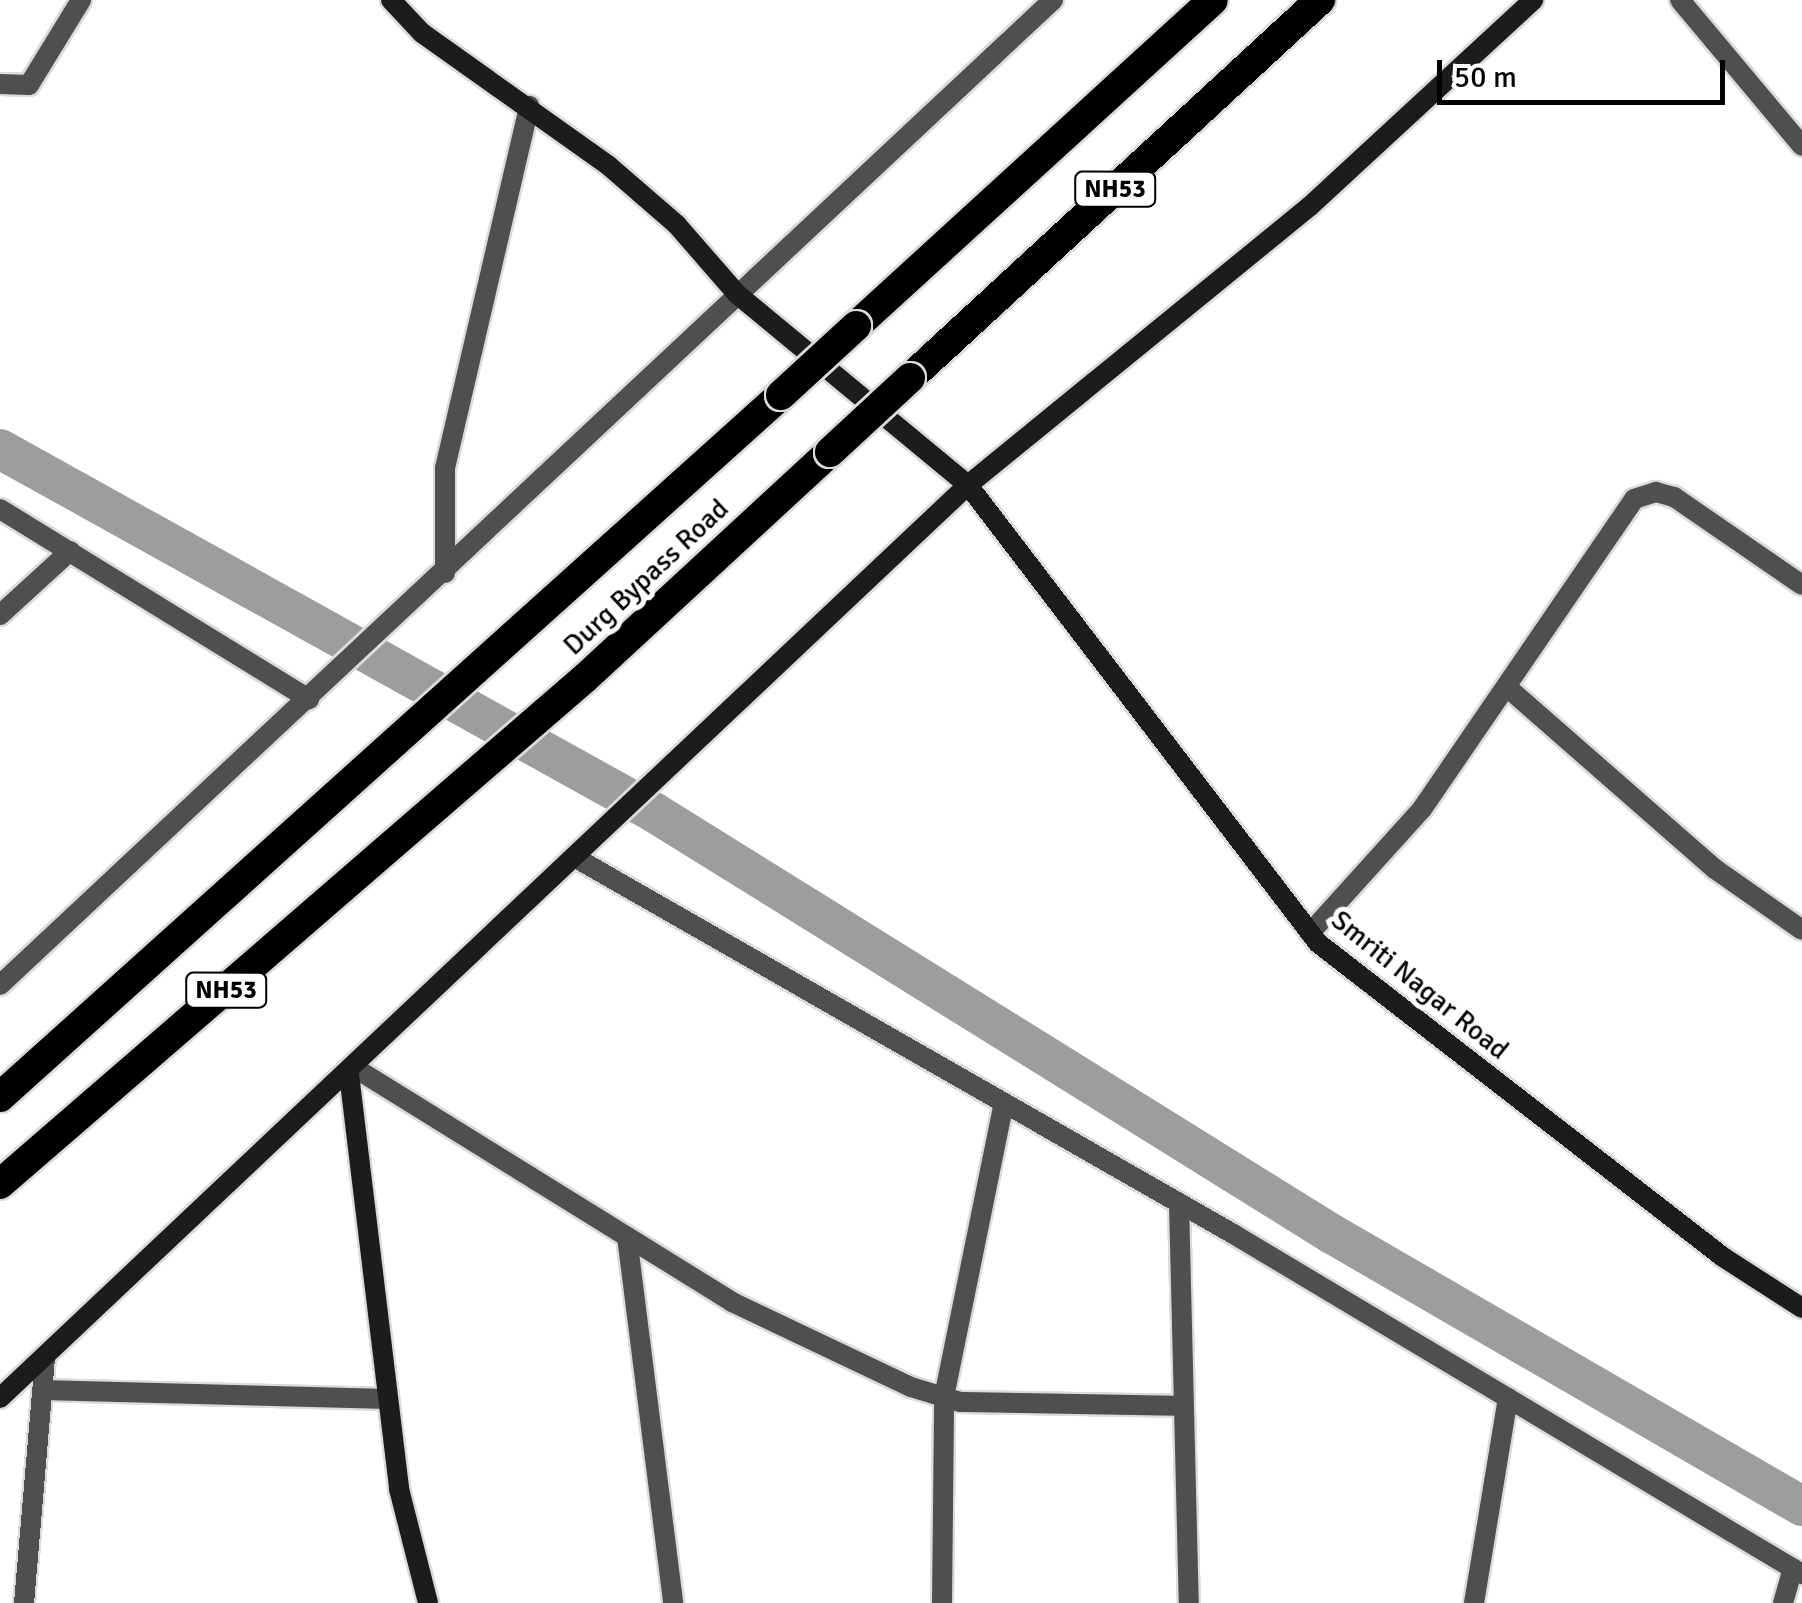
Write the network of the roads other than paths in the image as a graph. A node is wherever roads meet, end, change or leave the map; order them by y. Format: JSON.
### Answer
{"nodes":[{"id":1,"x":81,"y":0,"type":"edge"},
{"id":2,"x":1054,"y":0,"type":"edge"},
{"id":3,"x":1213,"y":0,"type":"edge"},
{"id":4,"x":1320,"y":0,"type":"edge"},
{"id":5,"x":1534,"y":0,"type":"edge"},
{"id":6,"x":1680,"y":0,"type":"edge"},
{"id":7,"x":388,"y":2,"type":"edge"},
{"id":8,"x":0,"y":84,"type":"edge"},
{"id":9,"x":529,"y":106,"type":"junction"},
{"id":10,"x":1802,"y":146,"type":"edge"},
{"id":11,"x":737,"y":294,"type":"junction"},
{"id":12,"x":968,"y":485,"type":"junction"},
{"id":13,"x":0,"y":509,"type":"edge"},
{"id":14,"x":70,"y":552,"type":"junction"},
{"id":15,"x":446,"y":574,"type":"junction"},
{"id":16,"x":1802,"y":584,"type":"edge"},
{"id":17,"x":0,"y":614,"type":"edge"},
{"id":18,"x":1507,"y":688,"type":"junction"},
{"id":19,"x":310,"y":699,"type":"junction"},
{"id":20,"x":576,"y":858,"type":"junction"},
{"id":21,"x":1802,"y":930,"type":"edge"},
{"id":22,"x":1310,"y":933,"type":"junction"},
{"id":23,"x":0,"y":986,"type":"edge"},
{"id":24,"x":352,"y":1071,"type":"junction"},
{"id":25,"x":0,"y":1097,"type":"edge"},
{"id":26,"x":1004,"y":1103,"type":"junction"},
{"id":27,"x":0,"y":1184,"type":"edge"},
{"id":28,"x":1179,"y":1204,"type":"junction"},
{"id":29,"x":627,"y":1237,"type":"junction"},
{"id":30,"x":1802,"y":1308,"type":"edge"},
{"id":31,"x":45,"y":1356,"type":"junction"},
{"id":32,"x":42,"y":1390,"type":"junction"},
{"id":33,"x":944,"y":1397,"type":"junction"},
{"id":34,"x":0,"y":1398,"type":"edge"},
{"id":35,"x":1508,"y":1398,"type":"junction"},
{"id":36,"x":388,"y":1399,"type":"junction"},
{"id":37,"x":1180,"y":1406,"type":"junction"},
{"id":38,"x":1797,"y":1571,"type":"edge"},
{"id":39,"x":24,"y":1603,"type":"edge"},
{"id":40,"x":428,"y":1603,"type":"edge"},
{"id":41,"x":674,"y":1603,"type":"edge"},
{"id":42,"x":942,"y":1603,"type":"edge"},
{"id":43,"x":1189,"y":1603,"type":"edge"},
{"id":44,"x":1474,"y":1603,"type":"edge"},
{"id":45,"x":1783,"y":1603,"type":"edge"}],
"edges":[{"from":1,"to":8,"type":"street"},
{"from":2,"to":11,"type":"street"},
{"from":3,"to":25,"type":"highway","name":"Durg Bypass Road","number":"NH53","bridge":true},
{"from":4,"to":27,"type":"highway","name":"Durg Bypass Road","number":"NH53","bridge":true},
{"from":5,"to":12,"type":"street"},
{"from":6,"to":10,"type":"street"},
{"from":7,"to":9,"type":"street","name":"Smriti Nagar Road"},
{"from":9,"to":11,"type":"street","name":"Smriti Nagar Road"},
{"from":9,"to":15,"type":"street"},
{"from":11,"to":12,"type":"street","name":"Smriti Nagar Road"},
{"from":11,"to":15,"type":"street"},
{"from":12,"to":20,"type":"street"},
{"from":12,"to":22,"type":"street","name":"Smriti Nagar Road"},
{"from":13,"to":14,"type":"street"},
{"from":14,"to":17,"type":"street"},
{"from":14,"to":19,"type":"street"},
{"from":15,"to":19,"type":"street"},
{"from":16,"to":18,"type":"street"},
{"from":18,"to":21,"type":"street"},
{"from":18,"to":22,"type":"street"},
{"from":19,"to":23,"type":"street"},
{"from":20,"to":24,"type":"street"},
{"from":20,"to":26,"type":"street"},
{"from":22,"to":30,"type":"street","name":"Smriti Nagar Road"},
{"from":24,"to":29,"type":"street"},
{"from":24,"to":31,"type":"street"},
{"from":24,"to":36,"type":"street"},
{"from":26,"to":28,"type":"street"},
{"from":26,"to":33,"type":"street"},
{"from":28,"to":35,"type":"street"},
{"from":28,"to":37,"type":"street"},
{"from":29,"to":33,"type":"street"},
{"from":29,"to":41,"type":"street"},
{"from":31,"to":32,"type":"street"},
{"from":31,"to":34,"type":"street"},
{"from":32,"to":36,"type":"street"},
{"from":32,"to":39,"type":"street"},
{"from":33,"to":37,"type":"street"},
{"from":33,"to":42,"type":"street"},
{"from":35,"to":38,"type":"street"},
{"from":35,"to":44,"type":"street"},
{"from":36,"to":40,"type":"street"},
{"from":37,"to":43,"type":"street"},
{"from":38,"to":45,"type":"street"}]}
